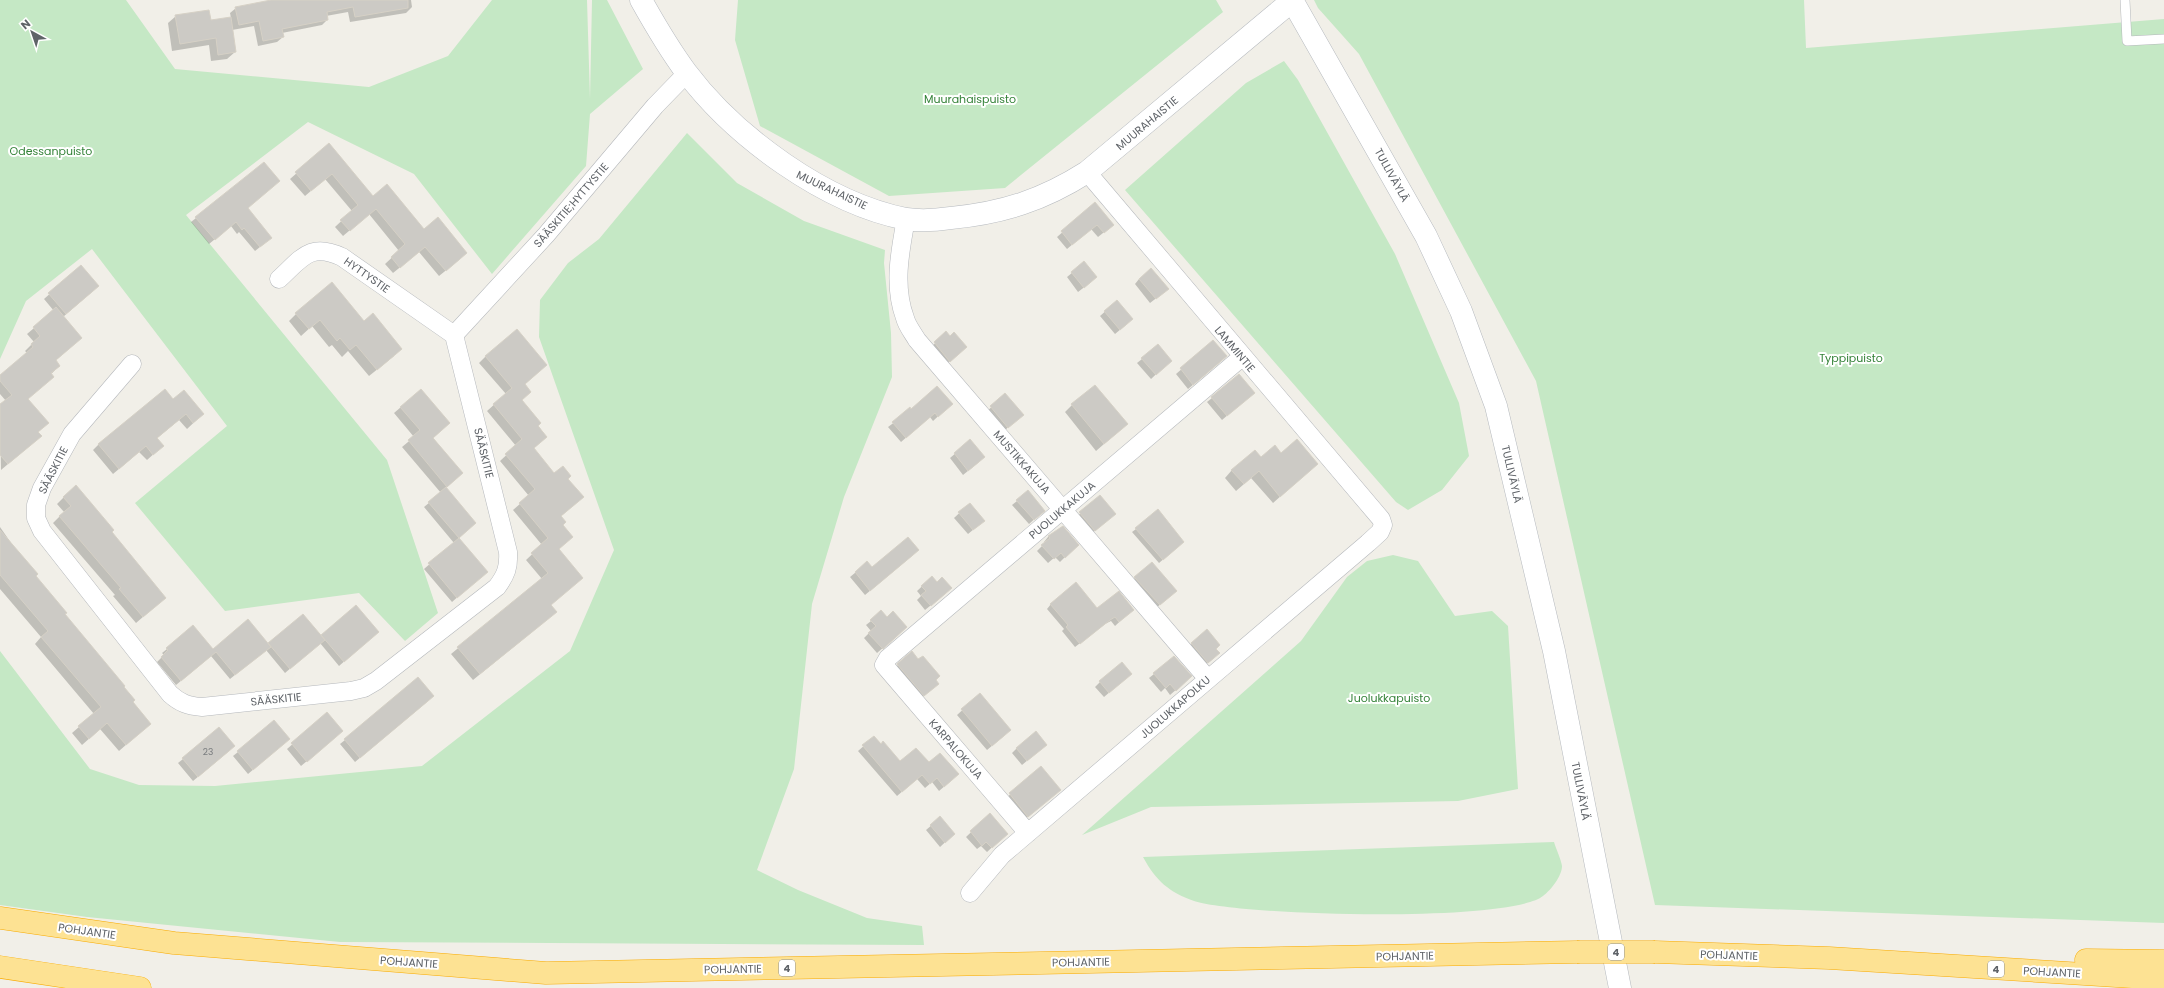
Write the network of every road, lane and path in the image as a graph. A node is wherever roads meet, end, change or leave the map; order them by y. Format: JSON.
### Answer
{"nodes":[{"id":1,"x":641,"y":0,"type":"edge"},
{"id":2,"x":1292,"y":0,"type":"edge"},
{"id":3,"x":2125,"y":0,"type":"edge"},
{"id":4,"x":2164,"y":39,"type":"edge"},
{"id":5,"x":687,"y":73,"type":"junction"},
{"id":6,"x":1087,"y":172,"type":"junction"},
{"id":7,"x":906,"y":219,"type":"junction"},
{"id":8,"x":279,"y":279,"type":"dead end"},
{"id":9,"x":454,"y":335,"type":"junction"},
{"id":10,"x":1242,"y":357,"type":"junction"},
{"id":11,"x":132,"y":364,"type":"dead end"},
{"id":12,"x":1063,"y":510,"type":"junction"},
{"id":13,"x":1383,"y":526,"type":"joint"},
{"id":14,"x":884,"y":665,"type":"joint"},
{"id":15,"x":1208,"y":679,"type":"junction"},
{"id":16,"x":1028,"y":833,"type":"junction"},
{"id":17,"x":970,"y":893,"type":"dead end"},
{"id":18,"x":0,"y":918,"type":"edge"},
{"id":19,"x":1829,"y":958,"type":"junction"},
{"id":20,"x":2164,"y":961,"type":"edge"},
{"id":21,"x":0,"y":967,"type":"edge"},
{"id":22,"x":2164,"y":979,"type":"edge"},
{"id":23,"x":140,"y":988,"type":"edge"},
{"id":24,"x":1620,"y":988,"type":"edge"}],
"edges":[{"from":1,"to":5,"type":"main road","name":"MUURAHAISTIE"},
{"from":2,"to":6,"type":"main road","name":"MUURAHAISTIE"},
{"from":2,"to":24,"type":"main road","name":"TULLIVÄYLÄ"},
{"from":3,"to":4,"type":"lane"},
{"from":5,"to":7,"type":"main road","name":"MUURAHAISTIE"},
{"from":5,"to":9,"type":"street","name":"SÄÄSKITIE;HYTTYSTIE"},
{"from":6,"to":7,"type":"main road","name":"MUURAHAISTIE"},
{"from":6,"to":10,"type":"street","name":"LAMMINTIE"},
{"from":7,"to":12,"type":"street","name":"MUSTIKKAKUJA"},
{"from":8,"to":9,"type":"street","name":"HYTTYSTIE"},
{"from":9,"to":11,"type":"street","name":"SÄÄSKITIE"},
{"from":10,"to":12,"type":"street","name":"PUOLUKKAKUJA"},
{"from":10,"to":13,"type":"street","name":"LAMMINTIE"},
{"from":12,"to":14,"type":"street","name":"PUOLUKKAKUJA"},
{"from":12,"to":15,"type":"street","name":"MUSTIKKAKUJA"},
{"from":13,"to":15,"type":"street","name":"JUOLUKKAPOLKU"},
{"from":14,"to":16,"type":"street","name":"KARPALOKUJA"},
{"from":15,"to":16,"type":"street","name":"JUOLUKKAPOLKU"},
{"from":16,"to":17,"type":"street","name":"JUOLUKKAPOLKU"},
{"from":18,"to":19,"type":"highway","name":"POHJANTIE","number":"4","bridge":true},
{"from":19,"to":20,"type":"highway"},
{"from":19,"to":22,"type":"highway","name":"POHJANTIE","number":"4"},
{"from":21,"to":23,"type":"highway"}]}
